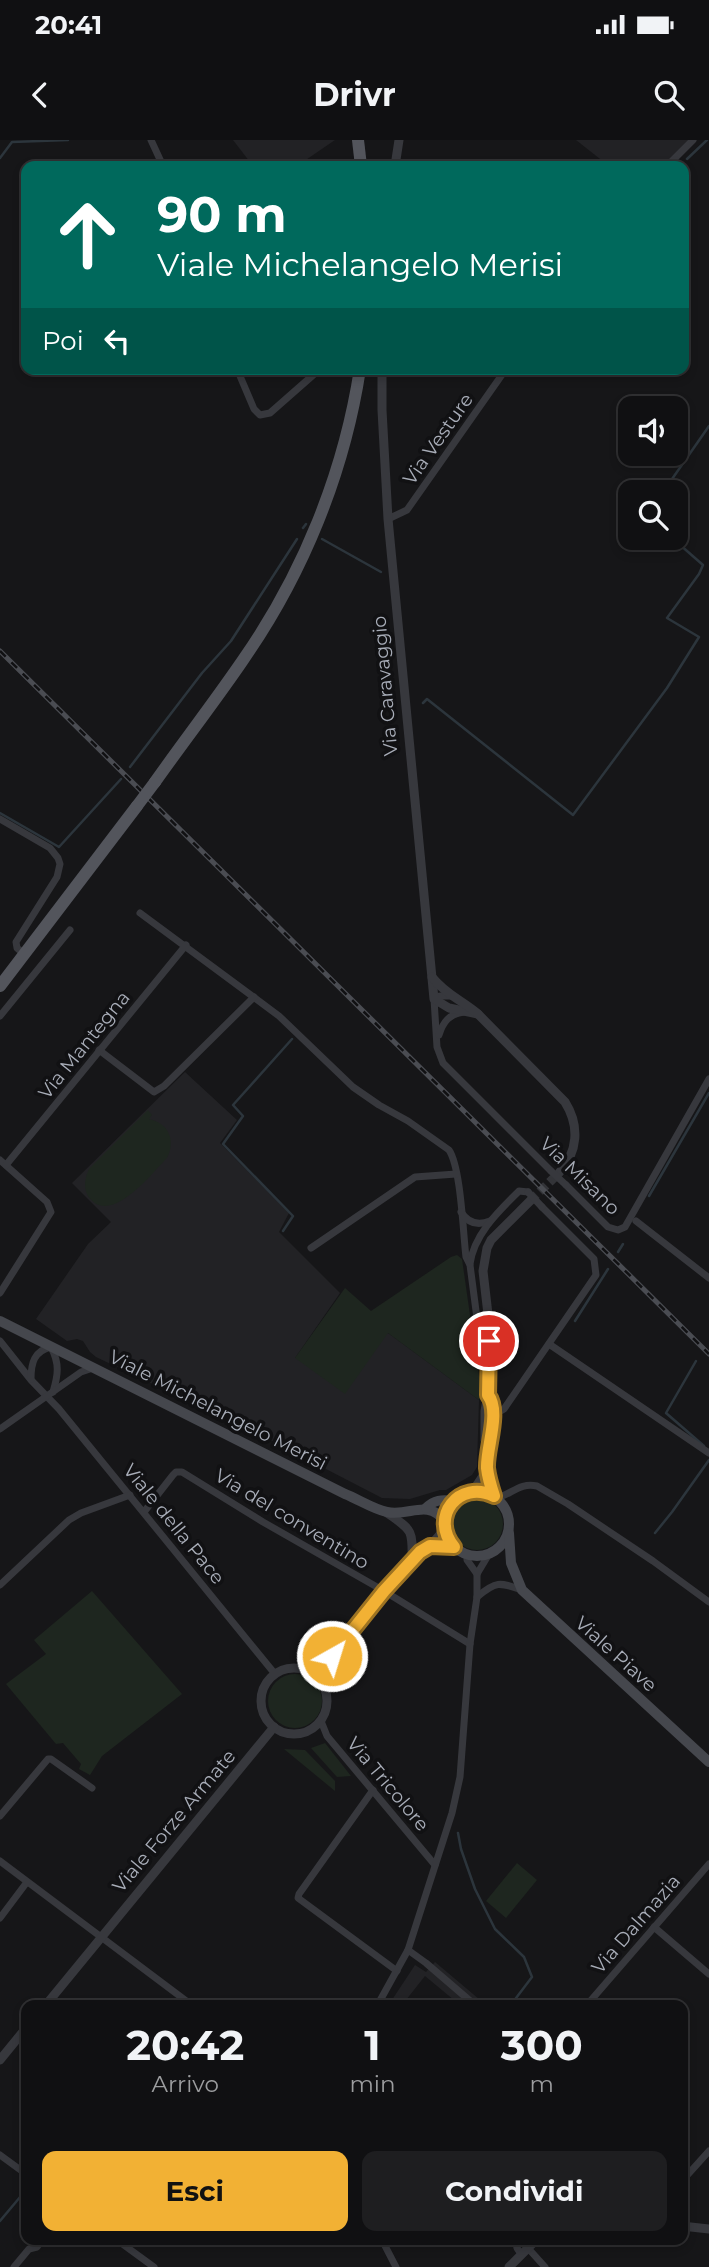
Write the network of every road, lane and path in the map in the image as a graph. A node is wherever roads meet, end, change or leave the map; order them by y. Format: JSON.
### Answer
{"nodes":[{"id":1,"x":151,"y":140,"type":"edge"},
{"id":2,"x":358,"y":140,"type":"edge"},
{"id":3,"x":399,"y":140,"type":"edge"},
{"id":4,"x":694,"y":140,"type":"edge"},
{"id":5,"x":161,"y":161,"type":"edge"},
{"id":6,"x":360,"y":161,"type":"edge"},
{"id":7,"x":396,"y":161,"type":"edge"},
{"id":8,"x":672,"y":161,"type":"edge"},
{"id":9,"x":240,"y":375,"type":"edge"},
{"id":10,"x":313,"y":375,"type":"edge"},
{"id":11,"x":359,"y":375,"type":"edge"},
{"id":12,"x":382,"y":375,"type":"edge"},
{"id":13,"x":502,"y":375,"type":"edge"},
{"id":14,"x":388,"y":519,"type":"junction"},
{"id":15,"x":0,"y":819,"type":"edge"},
{"id":16,"x":140,"y":913,"type":"dead end"},
{"id":17,"x":70,"y":930,"type":"dead end"},
{"id":18,"x":186,"y":945,"type":"junction"},
{"id":19,"x":24,"y":954,"type":"junction"},
{"id":20,"x":432,"y":977,"type":"junction"},
{"id":21,"x":0,"y":986,"type":"edge"},
{"id":22,"x":254,"y":997,"type":"junction"},
{"id":23,"x":452,"y":997,"type":"junction"},
{"id":24,"x":434,"y":999,"type":"junction"},
{"id":25,"x":464,"y":1012,"type":"junction"},
{"id":26,"x":478,"y":1014,"type":"junction"},
{"id":27,"x":0,"y":1016,"type":"edge"},
{"id":28,"x":437,"y":1039,"type":"junction"},
{"id":29,"x":99,"y":1050,"type":"junction"},
{"id":30,"x":709,"y":1079,"type":"edge"},
{"id":31,"x":3,"y":1162,"type":"edge"},
{"id":32,"x":555,"y":1172,"type":"junction"},
{"id":33,"x":456,"y":1174,"type":"junction"},
{"id":34,"x":529,"y":1196,"type":"junction"},
{"id":35,"x":461,"y":1211,"type":"junction"},
{"id":36,"x":492,"y":1220,"type":"junction"},
{"id":37,"x":636,"y":1221,"type":"dead end"},
{"id":38,"x":311,"y":1248,"type":"dead end"},
{"id":39,"x":470,"y":1265,"type":"junction"},
{"id":40,"x":709,"y":1278,"type":"edge"},
{"id":41,"x":0,"y":1293,"type":"edge"},
{"id":42,"x":0,"y":1321,"type":"edge"},
{"id":43,"x":0,"y":1341,"type":"edge"},
{"id":44,"x":549,"y":1344,"type":"junction"},
{"id":45,"x":51,"y":1347,"type":"junction"},
{"id":46,"x":489,"y":1359,"type":"junction"},
{"id":47,"x":94,"y":1368,"type":"junction"},
{"id":48,"x":32,"y":1380,"type":"junction"},
{"id":49,"x":50,"y":1394,"type":"junction"},
{"id":50,"x":488,"y":1395,"type":"junction"},
{"id":51,"x":492,"y":1416,"type":"junction"},
{"id":52,"x":0,"y":1429,"type":"edge"},
{"id":53,"x":488,"y":1448,"type":"junction"},
{"id":54,"x":709,"y":1453,"type":"edge"},
{"id":55,"x":487,"y":1470,"type":"junction"},
{"id":56,"x":473,"y":1491,"type":"junction"},
{"id":57,"x":130,"y":1495,"type":"junction"},
{"id":58,"x":496,"y":1497,"type":"junction"},
{"id":59,"x":453,"y":1501,"type":"junction"},
{"id":60,"x":426,"y":1508,"type":"junction"},
{"id":61,"x":386,"y":1512,"type":"junction"},
{"id":62,"x":144,"y":1513,"type":"junction"},
{"id":63,"x":445,"y":1525,"type":"junction"},
{"id":64,"x":509,"y":1532,"type":"junction"},
{"id":65,"x":430,"y":1546,"type":"junction"},
{"id":66,"x":454,"y":1547,"type":"junction"},
{"id":67,"x":492,"y":1552,"type":"junction"},
{"id":68,"x":467,"y":1555,"type":"junction"},
{"id":69,"x":412,"y":1560,"type":"junction"},
{"id":70,"x":511,"y":1563,"type":"junction"},
{"id":71,"x":477,"y":1574,"type":"junction"},
{"id":72,"x":0,"y":1585,"type":"edge"},
{"id":73,"x":522,"y":1590,"type":"junction"},
{"id":74,"x":384,"y":1591,"type":"junction"},
{"id":75,"x":477,"y":1597,"type":"junction"},
{"id":76,"x":709,"y":1602,"type":"edge"},
{"id":77,"x":470,"y":1644,"type":"junction"},
{"id":78,"x":275,"y":1674,"type":"junction"},
{"id":79,"x":316,"y":1676,"type":"junction"},
{"id":80,"x":321,"y":1721,"type":"junction"},
{"id":81,"x":274,"y":1727,"type":"junction"},
{"id":82,"x":709,"y":1762,"type":"edge"},
{"id":83,"x":92,"y":1788,"type":"dead end"},
{"id":84,"x":373,"y":1790,"type":"junction"},
{"id":85,"x":0,"y":1816,"type":"edge"},
{"id":86,"x":0,"y":1861,"type":"edge"},
{"id":87,"x":709,"y":1864,"type":"edge"},
{"id":88,"x":435,"y":1865,"type":"junction"},
{"id":89,"x":27,"y":1882,"type":"junction"},
{"id":90,"x":0,"y":1917,"type":"edge"},
{"id":91,"x":654,"y":1927,"type":"junction"},
{"id":92,"x":101,"y":1937,"type":"junction"},
{"id":93,"x":408,"y":1950,"type":"junction"},
{"id":94,"x":397,"y":1971,"type":"junction"},
{"id":95,"x":709,"y":1974,"type":"edge"},
{"id":96,"x":50,"y":2000,"type":"edge"},
{"id":97,"x":185,"y":2000,"type":"edge"},
{"id":98,"x":380,"y":2000,"type":"edge"},
{"id":99,"x":469,"y":2000,"type":"edge"},
{"id":100,"x":591,"y":2000,"type":"edge"},
{"id":101,"x":21,"y":2034,"type":"edge"},
{"id":102,"x":0,"y":2060,"type":"edge"},
{"id":103,"x":709,"y":2151,"type":"edge"},
{"id":104,"x":0,"y":2155,"type":"edge"},
{"id":105,"x":21,"y":2170,"type":"edge"},
{"id":106,"x":688,"y":2174,"type":"edge"},
{"id":107,"x":688,"y":2227,"type":"edge"},
{"id":108,"x":709,"y":2229,"type":"edge"},
{"id":109,"x":39,"y":2245,"type":"edge"},
{"id":110,"x":124,"y":2245,"type":"edge"},
{"id":111,"x":385,"y":2245,"type":"edge"},
{"id":112,"x":529,"y":2245,"type":"edge"},
{"id":113,"x":14,"y":2267,"type":"edge"},
{"id":114,"x":154,"y":2267,"type":"edge"},
{"id":115,"x":396,"y":2267,"type":"edge"},
{"id":116,"x":509,"y":2267,"type":"edge"},
{"id":117,"x":545,"y":2267,"type":"edge"}],
"edges":[{"from":1,"to":5,"type":"street"},
{"from":2,"to":6,"type":"main road"},
{"from":3,"to":7,"type":"street"},
{"from":4,"to":8,"type":"street"},
{"from":9,"to":10,"type":"street"},
{"from":11,"to":19,"type":"main road","bridge":true},
{"from":12,"to":14,"type":"street","name":"Via Caravaggio"},
{"from":13,"to":14,"type":"street","name":"Via Vesture"},
{"from":14,"to":20,"type":"street","name":"Via Caravaggio"},
{"from":15,"to":19,"type":"street"},
{"from":16,"to":18,"type":"street"},
{"from":17,"to":27,"type":"street"},
{"from":18,"to":22,"type":"street"},
{"from":18,"to":29,"type":"street","name":"Via Mantegna"},
{"from":19,"to":21,"type":"main road"},
{"from":20,"to":23,"type":"street"},
{"from":20,"to":24,"type":"street","name":"Via Caravaggio"},
{"from":22,"to":29,"type":"street"},
{"from":22,"to":33,"type":"street"},
{"from":23,"to":24,"type":"street"},
{"from":23,"to":26,"type":"street"},
{"from":24,"to":25,"type":"street"},
{"from":24,"to":28,"type":"street","name":"Via Misano"},
{"from":25,"to":26,"type":"street"},
{"from":25,"to":28,"type":"street"},
{"from":26,"to":32,"type":"street"},
{"from":28,"to":32,"type":"street","name":"Via Misano"},
{"from":29,"to":31,"type":"street","name":"Via Mantegna"},
{"from":30,"to":32,"type":"street","name":"Via Misano","bridge":true},
{"from":31,"to":41,"type":"street"},
{"from":33,"to":35,"type":"street"},
{"from":33,"to":38,"type":"street"},
{"from":34,"to":36,"type":"street"},
{"from":34,"to":44,"type":"street","bridge":true},
{"from":34,"to":46,"type":"street"},
{"from":35,"to":36,"type":"street"},
{"from":35,"to":39,"type":"street"},
{"from":36,"to":39,"type":"street"},
{"from":37,"to":40,"type":"street"},
{"from":39,"to":46,"type":"street"},
{"from":42,"to":45,"type":"main road","name":"Viale Michelangelo Merisi"},
{"from":43,"to":48,"type":"street","name":"Viale della Pace"},
{"from":44,"to":51,"type":"street"},
{"from":44,"to":54,"type":"street"},
{"from":45,"to":47,"type":"main road","name":"Viale Michelangelo Merisi"},
{"from":45,"to":48,"type":"street"},
{"from":45,"to":49,"type":"street"},
{"from":46,"to":50,"type":"street"},
{"from":47,"to":49,"type":"street"},
{"from":47,"to":61,"type":"main road","name":"Viale Michelangelo Merisi"},
{"from":48,"to":49,"type":"street","name":"Viale della Pace"},
{"from":49,"to":52,"type":"street"},
{"from":49,"to":57,"type":"street","name":"Viale della Pace"},
{"from":50,"to":51,"type":"street"},
{"from":50,"to":53,"type":"street"},
{"from":51,"to":53,"type":"street"},
{"from":53,"to":55,"type":"street"},
{"from":55,"to":56,"type":"street"},
{"from":55,"to":58,"type":"street"},
{"from":56,"to":58,"type":"main road"},
{"from":56,"to":59,"type":"main road"},
{"from":57,"to":62,"type":"street","name":"Viale della Pace"},
{"from":57,"to":72,"type":"street"},
{"from":58,"to":64,"type":"main road"},
{"from":58,"to":76,"type":"street"},
{"from":59,"to":60,"type":"main road","name":"Viale Michelangelo Merisi"},
{"from":59,"to":63,"type":"main road"},
{"from":60,"to":61,"type":"main road","name":"Viale Michelangelo Merisi"},
{"from":60,"to":63,"type":"main road"},
{"from":61,"to":69,"type":"street"},
{"from":62,"to":74,"type":"street","name":"Via del conventino"},
{"from":62,"to":78,"type":"street","name":"Viale della Pace"},
{"from":63,"to":65,"type":"street"},
{"from":63,"to":66,"type":"main road"},
{"from":64,"to":67,"type":"main road"},
{"from":64,"to":70,"type":"main road","name":"Viale Piave"},
{"from":65,"to":66,"type":"street"},
{"from":65,"to":69,"type":"street"},
{"from":66,"to":68,"type":"main road"},
{"from":67,"to":68,"type":"main road"},
{"from":67,"to":70,"type":"main road"},
{"from":67,"to":71,"type":"street"},
{"from":68,"to":71,"type":"street"},
{"from":69,"to":74,"type":"street"},
{"from":70,"to":73,"type":"main road","name":"Viale Piave"},
{"from":71,"to":75,"type":"street"},
{"from":73,"to":75,"type":"street"},
{"from":73,"to":82,"type":"main road","name":"Viale Piave"},
{"from":74,"to":77,"type":"street","name":"Via del conventino"},
{"from":74,"to":79,"type":"street"},
{"from":75,"to":77,"type":"street"},
{"from":77,"to":88,"type":"street"},
{"from":78,"to":79,"type":"street"},
{"from":78,"to":81,"type":"street"},
{"from":79,"to":80,"type":"street"},
{"from":80,"to":81,"type":"street"},
{"from":80,"to":84,"type":"street","name":"Via Tricolore"},
{"from":81,"to":92,"type":"street","name":"Viale Forze Armate"},
{"from":83,"to":85,"type":"street"},
{"from":84,"to":88,"type":"street","name":"Via Tricolore"},
{"from":84,"to":94,"type":"street"},
{"from":86,"to":89,"type":"street"},
{"from":87,"to":91,"type":"street","name":"Via Dalmazia"},
{"from":88,"to":93,"type":"street"},
{"from":89,"to":90,"type":"street"},
{"from":89,"to":92,"type":"street"},
{"from":91,"to":95,"type":"street"},
{"from":91,"to":100,"type":"street","name":"Via Dalmazia"},
{"from":92,"to":96,"type":"street","name":"Viale Forze Armate"},
{"from":92,"to":97,"type":"street"},
{"from":93,"to":94,"type":"street"},
{"from":93,"to":99,"type":"street"},
{"from":94,"to":98,"type":"street"},
{"from":101,"to":102,"type":"street"},
{"from":103,"to":106,"type":"street"},
{"from":104,"to":105,"type":"street"},
{"from":107,"to":108,"type":"street"},
{"from":109,"to":113,"type":"street"},
{"from":110,"to":114,"type":"street"},
{"from":111,"to":115,"type":"street"},
{"from":112,"to":116,"type":"street"},
{"from":112,"to":117,"type":"street"}]}
